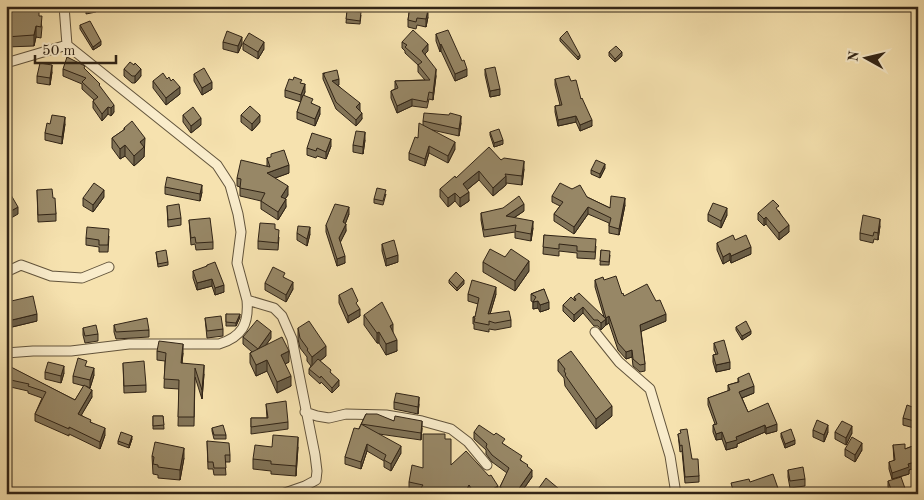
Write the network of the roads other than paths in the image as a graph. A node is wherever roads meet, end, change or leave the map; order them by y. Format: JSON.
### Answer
{"nodes":[{"id":1,"x":64,"y":6,"type":"edge"},
{"id":2,"x":67,"y":45,"type":"junction"},
{"id":3,"x":6,"y":64,"type":"edge"},
{"id":4,"x":109,"y":267,"type":"dead end"},
{"id":5,"x":6,"y":272,"type":"edge"},
{"id":6,"x":247,"y":300,"type":"junction"},
{"id":7,"x":595,"y":332,"type":"dead end"},
{"id":8,"x":6,"y":354,"type":"edge"},
{"id":9,"x":305,"y":412,"type":"junction"},
{"id":10,"x":487,"y":465,"type":"dead end"},
{"id":11,"x":282,"y":494,"type":"edge"},
{"id":12,"x":676,"y":494,"type":"edge"}],
"edges":[{"from":1,"to":2,"type":"street"},
{"from":2,"to":3,"type":"street"},
{"from":2,"to":6,"type":"street"},
{"from":4,"to":5,"type":"street"},
{"from":6,"to":8,"type":"street"},
{"from":6,"to":9,"type":"street"},
{"from":7,"to":12,"type":"street"},
{"from":9,"to":10,"type":"street"},
{"from":9,"to":11,"type":"street"}]}
